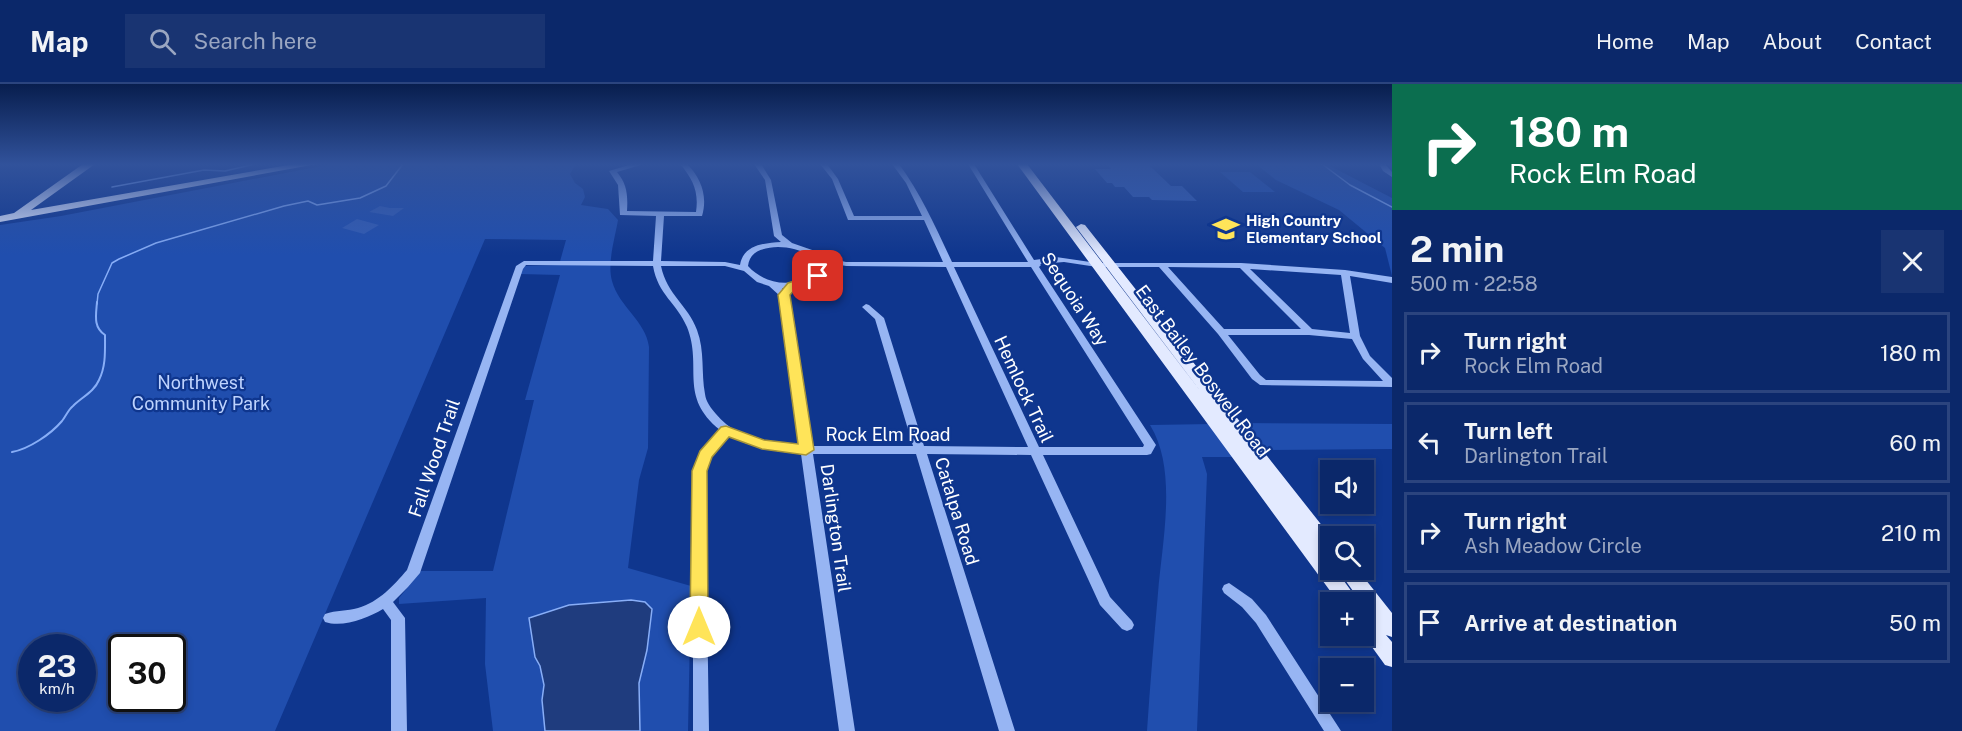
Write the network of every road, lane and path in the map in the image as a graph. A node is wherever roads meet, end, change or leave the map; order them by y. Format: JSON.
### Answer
{"nodes":[{"id":1,"x":51,"y":194,"type":"edge"},
{"id":2,"x":54,"y":194,"type":"edge"},
{"id":3,"x":132,"y":194,"type":"edge"},
{"id":4,"x":134,"y":194,"type":"edge"},
{"id":5,"x":624,"y":194,"type":"edge"},
{"id":6,"x":700,"y":194,"type":"edge"},
{"id":7,"x":771,"y":194,"type":"edge"},
{"id":8,"x":841,"y":194,"type":"edge"},
{"id":9,"x":914,"y":194,"type":"edge"},
{"id":10,"x":990,"y":194,"type":"edge"},
{"id":11,"x":1050,"y":194,"type":"edge"},
{"id":12,"x":112,"y":198,"type":"junction"},
{"id":13,"x":26,"y":213,"type":"junction"},
{"id":14,"x":660,"y":214,"type":"junction"},
{"id":15,"x":0,"y":217,"type":"edge"},
{"id":16,"x":926,"y":218,"type":"junction"},
{"id":17,"x":778,"y":236,"type":"junction"},
{"id":18,"x":792,"y":245,"type":"junction"},
{"id":19,"x":768,"y":246,"type":"junction"},
{"id":20,"x":745,"y":258,"type":"junction"},
{"id":21,"x":820,"y":260,"type":"junction"},
{"id":22,"x":655,"y":263,"type":"junction"},
{"id":23,"x":1032,"y":263,"type":"junction"},
{"id":24,"x":725,"y":264,"type":"junction"},
{"id":25,"x":846,"y":264,"type":"junction"},
{"id":26,"x":947,"y":264,"type":"junction"},
{"id":27,"x":1104,"y":265,"type":"junction"},
{"id":28,"x":1161,"y":265,"type":"junction"},
{"id":29,"x":1241,"y":265,"type":"junction"},
{"id":30,"x":746,"y":269,"type":"junction"},
{"id":31,"x":822,"y":271,"type":"junction"},
{"id":32,"x":1345,"y":273,"type":"junction"},
{"id":33,"x":1392,"y":280,"type":"edge"},
{"id":34,"x":788,"y":290,"type":"junction"},
{"id":35,"x":866,"y":307,"type":"dead end"},
{"id":36,"x":1221,"y":332,"type":"junction"},
{"id":37,"x":1309,"y":332,"type":"junction"},
{"id":38,"x":1355,"y":336,"type":"junction"},
{"id":39,"x":1392,"y":384,"type":"edge"},
{"id":40,"x":726,"y":430,"type":"junction"},
{"id":41,"x":806,"y":450,"type":"junction"},
{"id":42,"x":1035,"y":450,"type":"junction"},
{"id":43,"x":919,"y":451,"type":"junction"},
{"id":44,"x":1147,"y":451,"type":"joint"},
{"id":45,"x":1320,"y":536,"type":"edge"},
{"id":46,"x":1355,"y":580,"type":"edge"},
{"id":47,"x":1229,"y":589,"type":"dead end"},
{"id":48,"x":1342,"y":592,"type":"edge"},
{"id":49,"x":385,"y":600,"type":"junction"},
{"id":50,"x":330,"y":618,"type":"dead end"},
{"id":51,"x":1127,"y":625,"type":"dead end"},
{"id":52,"x":1392,"y":628,"type":"edge"},
{"id":53,"x":1374,"y":634,"type":"edge"},
{"id":54,"x":1392,"y":658,"type":"edge"},
{"id":55,"x":399,"y":731,"type":"edge"},
{"id":56,"x":701,"y":731,"type":"edge"},
{"id":57,"x":847,"y":731,"type":"edge"},
{"id":58,"x":1007,"y":731,"type":"edge"},
{"id":59,"x":1333,"y":731,"type":"edge"}],
"edges":[{"from":1,"to":13,"type":"main road"},
{"from":2,"to":13,"type":"main road"},
{"from":3,"to":12,"type":"main road"},
{"from":4,"to":12,"type":"main road"},
{"from":5,"to":14,"type":"street"},
{"from":6,"to":14,"type":"street"},
{"from":7,"to":17,"type":"street"},
{"from":8,"to":16,"type":"street"},
{"from":9,"to":16,"type":"street","name":"Hemlock Trail"},
{"from":10,"to":23,"type":"street","name":"Sequoia Way"},
{"from":11,"to":27,"type":"main road","name":"East Bailey Boswell Road"},
{"from":12,"to":13,"type":"main road"},
{"from":13,"to":15,"type":"main road"},
{"from":14,"to":22,"type":"street","name":"Rock Elm Road"},
{"from":16,"to":26,"type":"street","name":"Hemlock Trail"},
{"from":17,"to":18,"type":"street"},
{"from":17,"to":19,"type":"street"},
{"from":18,"to":19,"type":"street"},
{"from":18,"to":21,"type":"street"},
{"from":19,"to":20,"type":"street"},
{"from":20,"to":24,"type":"street"},
{"from":20,"to":30,"type":"street"},
{"from":21,"to":25,"type":"street"},
{"from":21,"to":31,"type":"street"},
{"from":22,"to":24,"type":"street"},
{"from":22,"to":40,"type":"street","name":"Rock Elm Road"},
{"from":22,"to":49,"type":"street","name":"Fall Wood Trail"},
{"from":23,"to":26,"type":"street"},
{"from":23,"to":27,"type":"street"},
{"from":23,"to":44,"type":"street","name":"Sequoia Way"},
{"from":24,"to":30,"type":"street"},
{"from":25,"to":26,"type":"street"},
{"from":25,"to":31,"type":"street"},
{"from":26,"to":42,"type":"street","name":"Hemlock Trail"},
{"from":27,"to":28,"type":"street"},
{"from":27,"to":45,"type":"main road","name":"East Bailey Boswell Road"},
{"from":27,"to":48,"type":"main road","name":"East Bailey Boswell Road"},
{"from":28,"to":29,"type":"street"},
{"from":28,"to":36,"type":"street"},
{"from":29,"to":32,"type":"street"},
{"from":29,"to":37,"type":"street"},
{"from":30,"to":34,"type":"street"},
{"from":31,"to":34,"type":"street"},
{"from":32,"to":33,"type":"street"},
{"from":32,"to":38,"type":"street"},
{"from":34,"to":41,"type":"street","name":"Darlington Trail"},
{"from":35,"to":43,"type":"street","name":"Catalpa Road"},
{"from":36,"to":37,"type":"street"},
{"from":36,"to":39,"type":"street"},
{"from":37,"to":38,"type":"street"},
{"from":38,"to":39,"type":"street"},
{"from":40,"to":41,"type":"street","name":"Rock Elm Road"},
{"from":40,"to":56,"type":"street"},
{"from":41,"to":43,"type":"street","name":"Rock Elm Road"},
{"from":41,"to":57,"type":"street","name":"Darlington Trail"},
{"from":42,"to":43,"type":"street","name":"Rock Elm Road"},
{"from":42,"to":44,"type":"street","name":"Rock Elm Road"},
{"from":42,"to":51,"type":"street","name":"Hemlock Trail"},
{"from":43,"to":58,"type":"street","name":"Catalpa Road"},
{"from":46,"to":52,"type":"main road"},
{"from":47,"to":59,"type":"street"},
{"from":49,"to":50,"type":"street","name":"Fall Wood Trail"},
{"from":49,"to":55,"type":"street"},
{"from":53,"to":54,"type":"main road"}]}
